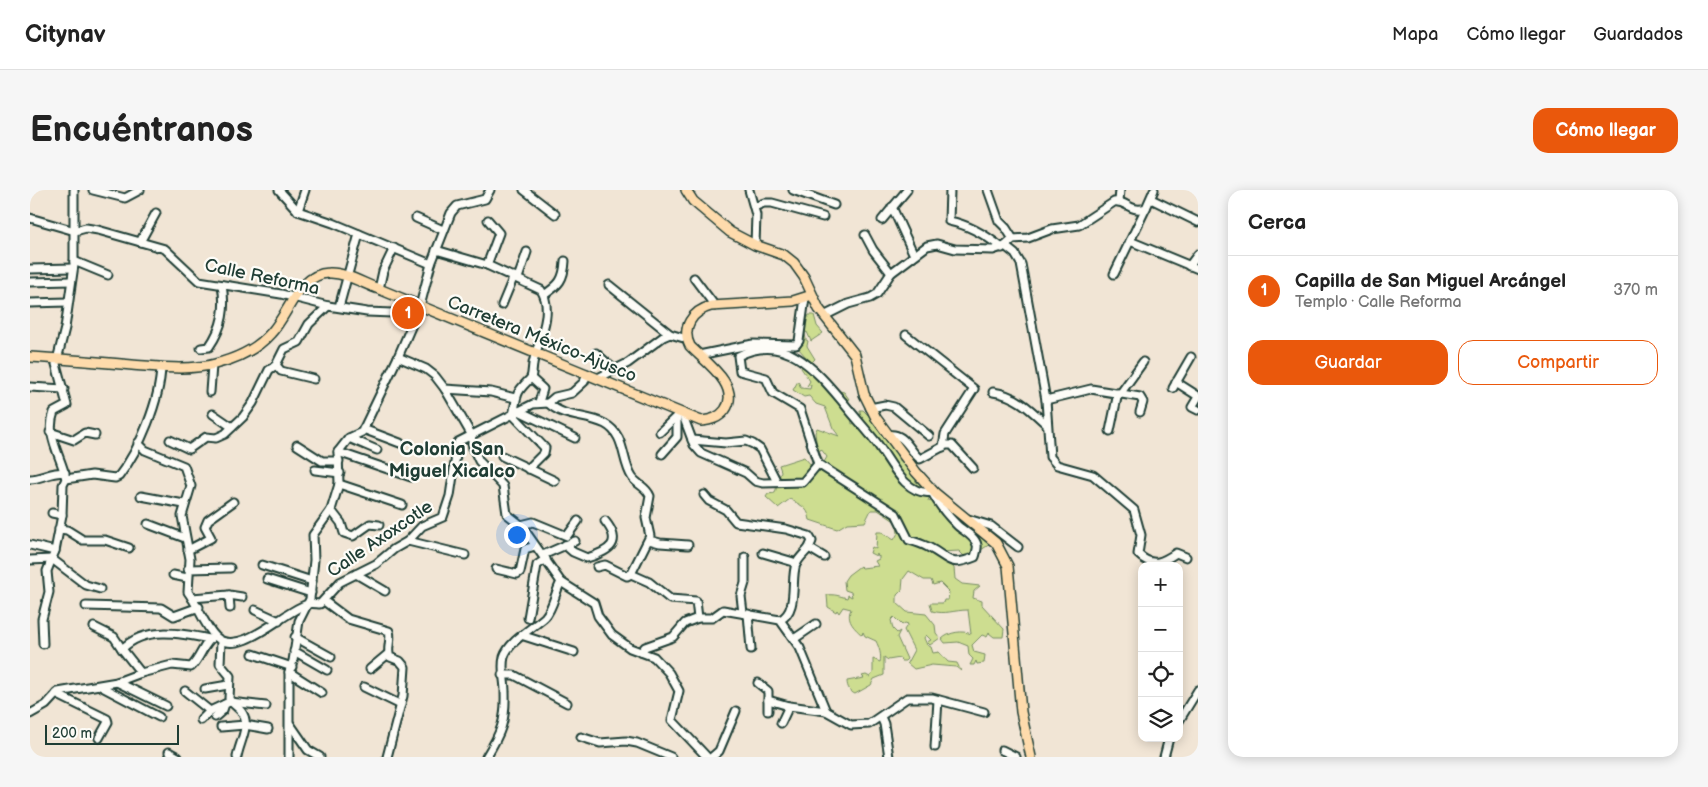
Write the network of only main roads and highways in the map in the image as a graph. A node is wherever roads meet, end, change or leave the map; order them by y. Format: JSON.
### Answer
{"nodes":[{"id":1,"x":686,"y":190,"type":"edge"},
{"id":2,"x":809,"y":296,"type":"junction"},
{"id":3,"x":30,"y":357,"type":"edge"},
{"id":4,"x":1031,"y":757,"type":"edge"}],
"edges":[{"from":1,"to":2,"type":"main road"},
{"from":2,"to":3,"type":"main road","name":"Carretera México-Ajusco"},
{"from":2,"to":4,"type":"main road"}]}
